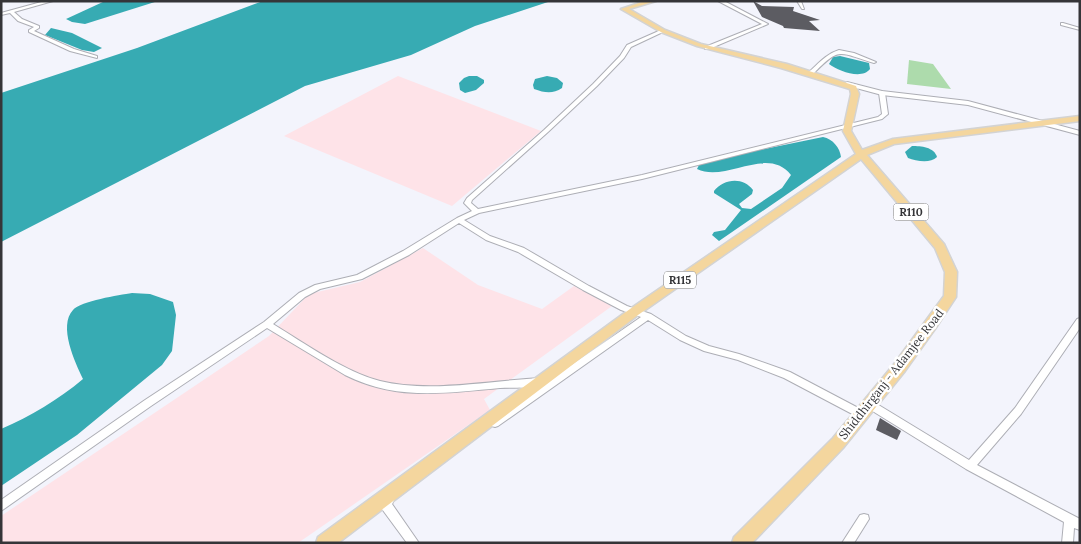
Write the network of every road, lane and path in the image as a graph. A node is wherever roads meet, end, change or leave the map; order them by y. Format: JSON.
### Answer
{"nodes":[{"id":1,"x":51,"y":1,"type":"edge"},
{"id":2,"x":720,"y":1,"type":"edge"},
{"id":3,"x":799,"y":1,"type":"edge"},
{"id":4,"x":647,"y":2,"type":"edge"},
{"id":5,"x":804,"y":8,"type":"dead end"},
{"id":6,"x":11,"y":11,"type":"junction"},
{"id":7,"x":1,"y":14,"type":"edge"},
{"id":8,"x":1063,"y":24,"type":"dead end"},
{"id":9,"x":1080,"y":29,"type":"edge"},
{"id":10,"x":663,"y":31,"type":"junction"},
{"id":11,"x":708,"y":48,"type":"junction"},
{"id":12,"x":95,"y":58,"type":"dead end"},
{"id":13,"x":874,"y":62,"type":"dead end"},
{"id":14,"x":810,"y":74,"type":"junction"},
{"id":15,"x":846,"y":84,"type":"junction"},
{"id":16,"x":882,"y":93,"type":"junction"},
{"id":17,"x":1080,"y":118,"type":"edge"},
{"id":18,"x":1045,"y":123,"type":"junction"},
{"id":19,"x":847,"y":126,"type":"junction"},
{"id":20,"x":1080,"y":133,"type":"edge"},
{"id":21,"x":862,"y":154,"type":"junction"},
{"id":22,"x":477,"y":211,"type":"junction"},
{"id":23,"x":459,"y":220,"type":"junction"},
{"id":24,"x":634,"y":312,"type":"junction"},
{"id":25,"x":648,"y":316,"type":"junction"},
{"id":26,"x":1080,"y":321,"type":"edge"},
{"id":27,"x":267,"y":324,"type":"junction"},
{"id":28,"x":543,"y":381,"type":"junction"},
{"id":29,"x":869,"y":404,"type":"junction"},
{"id":30,"x":861,"y":414,"type":"junction"},
{"id":31,"x":970,"y":466,"type":"junction"},
{"id":32,"x":1,"y":506,"type":"edge"},
{"id":33,"x":864,"y":519,"type":"dead end"},
{"id":34,"x":1075,"y":522,"type":"edge"},
{"id":35,"x":324,"y":543,"type":"edge"},
{"id":36,"x":414,"y":543,"type":"edge"},
{"id":37,"x":740,"y":543,"type":"edge"},
{"id":38,"x":847,"y":543,"type":"edge"},
{"id":39,"x":1067,"y":543,"type":"edge"}],
"edges":[{"from":1,"to":6,"type":"street"},
{"from":2,"to":11,"type":"street"},
{"from":3,"to":5,"type":"street"},
{"from":4,"to":10,"type":"main road"},
{"from":6,"to":7,"type":"street"},
{"from":6,"to":12,"type":"street"},
{"from":8,"to":9,"type":"street"},
{"from":10,"to":11,"type":"main road"},
{"from":10,"to":22,"type":"street"},
{"from":11,"to":14,"type":"main road"},
{"from":13,"to":14,"type":"street"},
{"from":14,"to":15,"type":"main road"},
{"from":15,"to":16,"type":"street"},
{"from":15,"to":19,"type":"main road"},
{"from":16,"to":18,"type":"street"},
{"from":16,"to":19,"type":"street"},
{"from":17,"to":18,"type":"main road","number":"R115"},
{"from":18,"to":20,"type":"street"},
{"from":18,"to":21,"type":"main road","number":"R115"},
{"from":19,"to":21,"type":"main road","name":"Shiddhirganj - Adamjee Road","number":"R110"},
{"from":19,"to":22,"type":"street"},
{"from":21,"to":24,"type":"main road","number":"R115"},
{"from":21,"to":29,"type":"main road","name":"Shiddhirganj - Adamjee Road","number":"R110"},
{"from":22,"to":23,"type":"street"},
{"from":23,"to":24,"type":"street"},
{"from":23,"to":27,"type":"street"},
{"from":24,"to":25,"type":"street"},
{"from":24,"to":28,"type":"main road","number":"R115"},
{"from":25,"to":30,"type":"street"},
{"from":25,"to":36,"type":"street"},
{"from":26,"to":31,"type":"street"},
{"from":27,"to":28,"type":"street"},
{"from":27,"to":32,"type":"street"},
{"from":28,"to":35,"type":"main road","number":"R115"},
{"from":29,"to":30,"type":"main road","name":"Shiddhirganj - Adamjee Road","number":"R110"},
{"from":29,"to":31,"type":"street"},
{"from":30,"to":37,"type":"main road","name":"Shiddhirganj - Adamjee Road","number":"R110"},
{"from":31,"to":34,"type":"street"},
{"from":33,"to":38,"type":"street"},
{"from":34,"to":39,"type":"street"}]}
